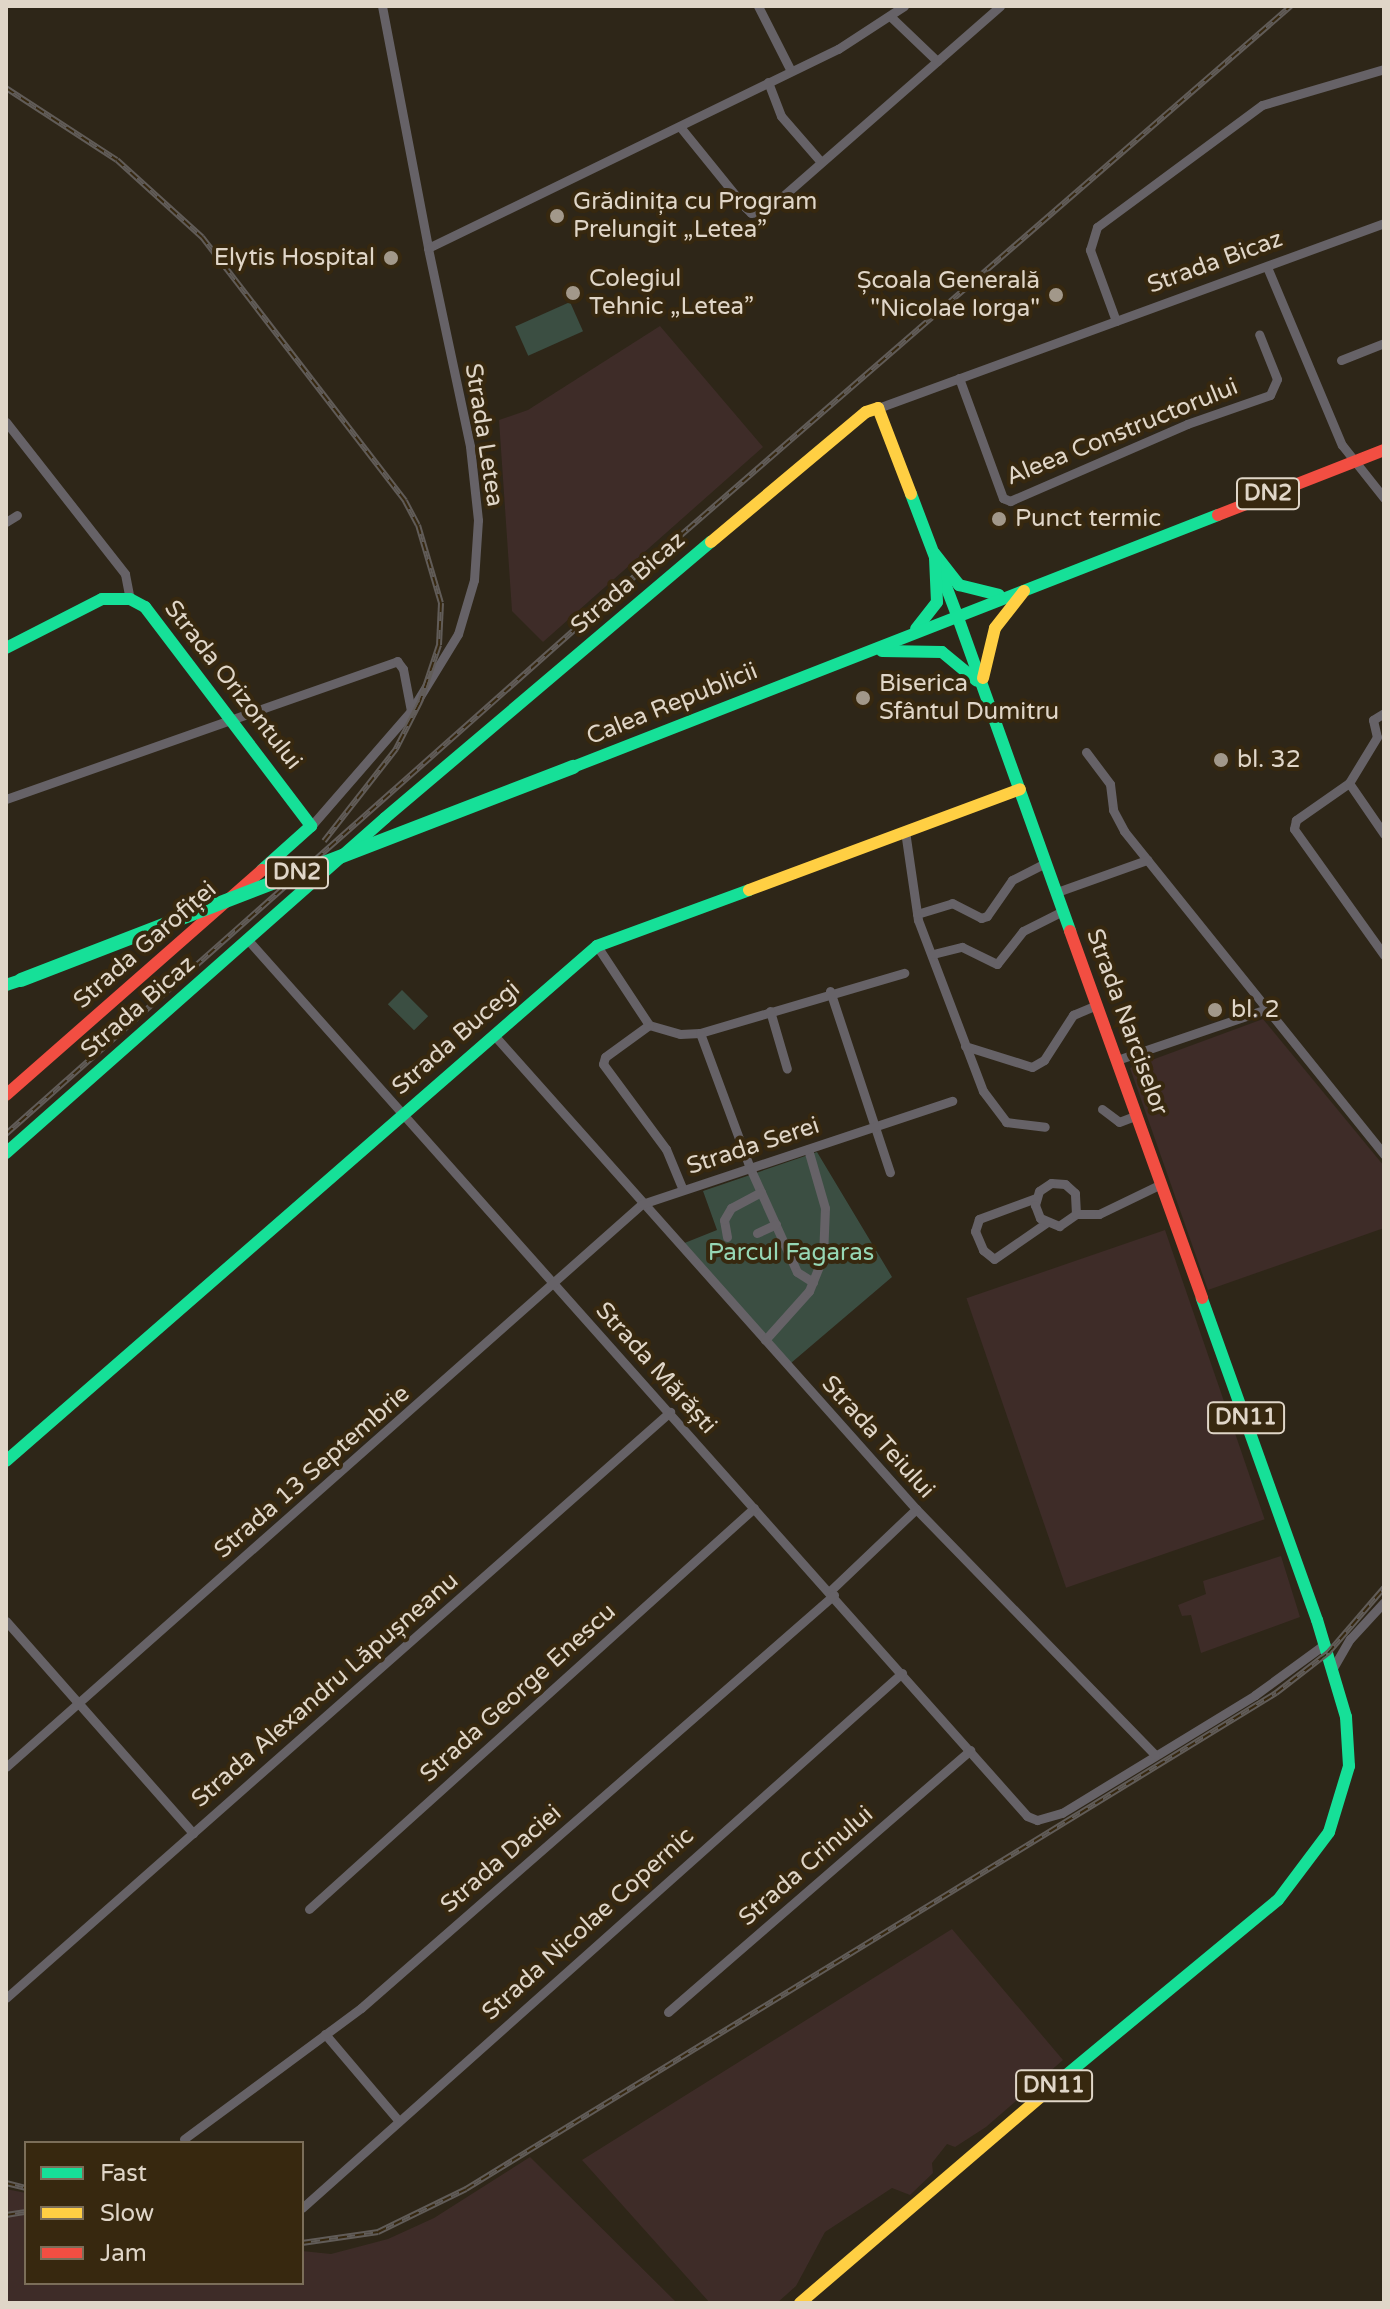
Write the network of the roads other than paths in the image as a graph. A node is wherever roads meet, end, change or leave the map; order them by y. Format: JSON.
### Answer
{"nodes":[{"id":1,"x":382,"y":6,"type":"edge"},
{"id":2,"x":758,"y":6,"type":"edge"},
{"id":3,"x":904,"y":6,"type":"edge"},
{"id":4,"x":1000,"y":6,"type":"edge"},
{"id":5,"x":891,"y":17,"type":"junction"},
{"id":6,"x":937,"y":61,"type":"junction"},
{"id":7,"x":1384,"y":69,"type":"edge"},
{"id":8,"x":791,"y":71,"type":"junction"},
{"id":9,"x":768,"y":82,"type":"junction"},
{"id":10,"x":681,"y":128,"type":"junction"},
{"id":11,"x":821,"y":162,"type":"junction"},
{"id":12,"x":1384,"y":223,"type":"edge"},
{"id":13,"x":428,"y":248,"type":"junction"},
{"id":14,"x":1267,"y":267,"type":"junction"},
{"id":15,"x":1116,"y":321,"type":"junction"},
{"id":16,"x":1259,"y":334,"type":"dead end"},
{"id":17,"x":1384,"y":343,"type":"edge"},
{"id":18,"x":1341,"y":360,"type":"dead end"},
{"id":19,"x":959,"y":378,"type":"junction"},
{"id":20,"x":878,"y":408,"type":"junction"},
{"id":21,"x":6,"y":422,"type":"edge"},
{"id":22,"x":1384,"y":450,"type":"edge"},
{"id":23,"x":1353,"y":462,"type":"junction"},
{"id":24,"x":1384,"y":498,"type":"edge"},
{"id":25,"x":17,"y":515,"type":"dead end"},
{"id":26,"x":6,"y":522,"type":"edge"},
{"id":27,"x":934,"y":553,"type":"junction"},
{"id":28,"x":1019,"y":591,"type":"junction"},
{"id":29,"x":130,"y":599,"type":"junction"},
{"id":30,"x":957,"y":615,"type":"junction"},
{"id":31,"x":913,"y":632,"type":"junction"},
{"id":32,"x":6,"y":648,"type":"edge"},
{"id":33,"x":854,"y":656,"type":"junction"},
{"id":34,"x":984,"y":690,"type":"junction"},
{"id":35,"x":411,"y":711,"type":"junction"},
{"id":36,"x":1384,"y":713,"type":"edge"},
{"id":37,"x":232,"y":717,"type":"junction"},
{"id":38,"x":1086,"y":752,"type":"dead end"},
{"id":39,"x":1349,"y":783,"type":"junction"},
{"id":40,"x":1020,"y":789,"type":"junction"},
{"id":41,"x":6,"y":799,"type":"edge"},
{"id":42,"x":311,"y":826,"type":"junction"},
{"id":43,"x":905,"y":831,"type":"junction"},
{"id":44,"x":1384,"y":834,"type":"edge"},
{"id":45,"x":1147,"y":860,"type":"junction"},
{"id":46,"x":1046,"y":863,"type":"junction"},
{"id":47,"x":1057,"y":892,"type":"junction"},
{"id":48,"x":1063,"y":911,"type":"junction"},
{"id":49,"x":917,"y":914,"type":"junction"},
{"id":50,"x":248,"y":940,"type":"junction"},
{"id":51,"x":597,"y":946,"type":"junction"},
{"id":52,"x":933,"y":954,"type":"junction"},
{"id":53,"x":1384,"y":955,"type":"edge"},
{"id":54,"x":904,"y":973,"type":"dead end"},
{"id":55,"x":6,"y":985,"type":"edge"},
{"id":56,"x":830,"y":991,"type":"junction"},
{"id":57,"x":1097,"y":1005,"type":"junction"},
{"id":58,"x":1267,"y":1009,"type":"junction"},
{"id":59,"x":770,"y":1011,"type":"junction"},
{"id":60,"x":649,"y":1025,"type":"junction"},
{"id":61,"x":700,"y":1033,"type":"junction"},
{"id":62,"x":493,"y":1034,"type":"junction"},
{"id":63,"x":965,"y":1046,"type":"junction"},
{"id":64,"x":1117,"y":1060,"type":"junction"},
{"id":65,"x":787,"y":1069,"type":"dead end"},
{"id":66,"x":6,"y":1095,"type":"edge"},
{"id":67,"x":952,"y":1101,"type":"dead end"},
{"id":68,"x":1102,"y":1109,"type":"dead end"},
{"id":69,"x":403,"y":1113,"type":"junction"},
{"id":70,"x":1137,"y":1115,"type":"junction"},
{"id":71,"x":876,"y":1126,"type":"junction"},
{"id":72,"x":1045,"y":1127,"type":"dead end"},
{"id":73,"x":808,"y":1149,"type":"junction"},
{"id":74,"x":6,"y":1153,"type":"edge"},
{"id":75,"x":1384,"y":1154,"type":"edge"},
{"id":76,"x":750,"y":1168,"type":"junction"},
{"id":77,"x":890,"y":1172,"type":"dead end"},
{"id":78,"x":1161,"y":1184,"type":"junction"},
{"id":79,"x":683,"y":1190,"type":"junction"},
{"id":80,"x":761,"y":1192,"type":"junction"},
{"id":81,"x":1036,"y":1198,"type":"junction"},
{"id":82,"x":642,"y":1204,"type":"junction"},
{"id":83,"x":1076,"y":1214,"type":"junction"},
{"id":84,"x":1046,"y":1223,"type":"junction"},
{"id":85,"x":776,"y":1224,"type":"junction"},
{"id":86,"x":757,"y":1233,"type":"dead end"},
{"id":87,"x":727,"y":1237,"type":"dead end"},
{"id":88,"x":813,"y":1282,"type":"junction"},
{"id":89,"x":555,"y":1286,"type":"junction"},
{"id":90,"x":765,"y":1340,"type":"junction"},
{"id":91,"x":670,"y":1412,"type":"junction"},
{"id":92,"x":6,"y":1461,"type":"edge"},
{"id":93,"x":754,"y":1508,"type":"junction"},
{"id":94,"x":916,"y":1509,"type":"junction"},
{"id":95,"x":832,"y":1593,"type":"junction"},
{"id":96,"x":1384,"y":1602,"type":"edge"},
{"id":97,"x":6,"y":1621,"type":"edge"},
{"id":98,"x":1326,"y":1648,"type":"junction"},
{"id":99,"x":1333,"y":1668,"type":"junction"},
{"id":100,"x":902,"y":1673,"type":"junction"},
{"id":101,"x":79,"y":1703,"type":"junction"},
{"id":102,"x":970,"y":1750,"type":"junction"},
{"id":103,"x":1155,"y":1755,"type":"junction"},
{"id":104,"x":6,"y":1767,"type":"edge"},
{"id":105,"x":193,"y":1833,"type":"junction"},
{"id":106,"x":309,"y":1909,"type":"dead end"},
{"id":107,"x":6,"y":1998,"type":"edge"},
{"id":108,"x":668,"y":2012,"type":"dead end"},
{"id":109,"x":325,"y":2034,"type":"junction"},
{"id":110,"x":398,"y":2120,"type":"junction"},
{"id":111,"x":184,"y":2139,"type":"dead end"},
{"id":112,"x":304,"y":2206,"type":"edge"},
{"id":113,"x":800,"y":2303,"type":"edge"}],
"edges":[{"from":1,"to":13,"type":"street","name":"Strada Letea"},
{"from":2,"to":8,"type":"street"},
{"from":3,"to":5,"type":"street"},
{"from":4,"to":6,"type":"street"},
{"from":5,"to":6,"type":"street"},
{"from":5,"to":8,"type":"street"},
{"from":6,"to":11,"type":"street"},
{"from":7,"to":15,"type":"street"},
{"from":8,"to":9,"type":"street"},
{"from":9,"to":10,"type":"street"},
{"from":9,"to":11,"type":"street"},
{"from":10,"to":11,"type":"street"},
{"from":10,"to":13,"type":"street"},
{"from":12,"to":14,"type":"street","name":"Strada Bicaz"},
{"from":13,"to":35,"type":"street","name":"Strada Letea"},
{"from":14,"to":15,"type":"street","name":"Strada Bicaz"},
{"from":14,"to":23,"type":"street"},
{"from":15,"to":19,"type":"street","name":"Strada Bicaz"},
{"from":16,"to":19,"type":"street","name":"Aleea Constructorului"},
{"from":17,"to":18,"type":"street"},
{"from":19,"to":20,"type":"street","name":"Strada Bicaz"},
{"from":20,"to":27,"type":"main road","name":"Strada Narciselor"},
{"from":20,"to":50,"type":"main road","name":"Strada Bicaz"},
{"from":21,"to":29,"type":"street","name":"Strada Orizontului"},
{"from":22,"to":23,"type":"main road","name":"Calea Republicii","number":"DN2"},
{"from":23,"to":24,"type":"street"},
{"from":23,"to":28,"type":"main road","name":"Calea Republicii","number":"DN2"},
{"from":25,"to":26,"type":"street"},
{"from":27,"to":28,"type":"main road"},
{"from":27,"to":30,"type":"main road","name":"Strada Narciselor"},
{"from":27,"to":31,"type":"main road"},
{"from":28,"to":30,"type":"main road","name":"Calea Republicii","number":"DN2"},
{"from":28,"to":34,"type":"main road","number":"DN11"},
{"from":29,"to":32,"type":"main road"},
{"from":29,"to":37,"type":"main road","name":"Strada Orizontului"},
{"from":30,"to":31,"type":"main road","name":"Calea Republicii","number":"DN2"},
{"from":30,"to":34,"type":"main road","name":"Strada Narciselor","number":"DN11"},
{"from":31,"to":33,"type":"main road","name":"Calea Republicii","number":"DN2"},
{"from":33,"to":34,"type":"main road","number":"DN11"},
{"from":33,"to":55,"type":"main road","name":"Calea Republicii","number":"DN2","bridge":true},
{"from":34,"to":40,"type":"main road","name":"Strada Narciselor","number":"DN11"},
{"from":35,"to":37,"type":"street"},
{"from":35,"to":42,"type":"street","name":"Strada Letea"},
{"from":36,"to":39,"type":"street"},
{"from":37,"to":41,"type":"street"},
{"from":37,"to":42,"type":"main road","name":"Strada Orizontului"},
{"from":38,"to":45,"type":"street"},
{"from":39,"to":44,"type":"street"},
{"from":39,"to":53,"type":"street"},
{"from":40,"to":43,"type":"main road","name":"Strada Bucegi"},
{"from":40,"to":46,"type":"main road","name":"Strada Narciselor","number":"DN11"},
{"from":42,"to":66,"type":"main road","name":"Strada Garofiței"},
{"from":43,"to":49,"type":"street"},
{"from":43,"to":51,"type":"main road","name":"Strada Bucegi"},
{"from":45,"to":47,"type":"street"},
{"from":45,"to":58,"type":"street"},
{"from":46,"to":47,"type":"main road","name":"Strada Narciselor","number":"DN11"},
{"from":46,"to":49,"type":"street"},
{"from":47,"to":48,"type":"main road","name":"Strada Narciselor","number":"DN11"},
{"from":48,"to":52,"type":"street"},
{"from":48,"to":57,"type":"main road","name":"Strada Narciselor","number":"DN11"},
{"from":49,"to":52,"type":"street"},
{"from":50,"to":69,"type":"street","name":"Strada Mărăști"},
{"from":50,"to":74,"type":"main road","name":"Strada Bicaz"},
{"from":51,"to":60,"type":"street"},
{"from":51,"to":62,"type":"main road","name":"Strada Bucegi"},
{"from":52,"to":63,"type":"street"},
{"from":54,"to":56,"type":"street"},
{"from":56,"to":59,"type":"street"},
{"from":56,"to":71,"type":"street"},
{"from":57,"to":63,"type":"street"},
{"from":57,"to":64,"type":"main road","name":"Strada Narciselor","number":"DN11"},
{"from":58,"to":64,"type":"street"},
{"from":58,"to":75,"type":"street"},
{"from":59,"to":61,"type":"street"},
{"from":59,"to":65,"type":"street"},
{"from":60,"to":61,"type":"street"},
{"from":60,"to":79,"type":"street"},
{"from":61,"to":76,"type":"street"},
{"from":62,"to":69,"type":"main road","name":"Strada Bucegi"},
{"from":62,"to":82,"type":"street","name":"Strada Teiului"},
{"from":63,"to":72,"type":"street"},
{"from":64,"to":70,"type":"main road","name":"Strada Narciselor","number":"DN11"},
{"from":67,"to":71,"type":"street","name":"Strada Serei"},
{"from":68,"to":70,"type":"street"},
{"from":69,"to":89,"type":"street","name":"Strada Mărăști"},
{"from":69,"to":92,"type":"main road","name":"Strada Bucegi"},
{"from":70,"to":78,"type":"main road","name":"Strada Narciselor","number":"DN11"},
{"from":71,"to":73,"type":"street","name":"Strada Serei"},
{"from":71,"to":77,"type":"street"},
{"from":73,"to":76,"type":"street","name":"Strada Serei"},
{"from":73,"to":88,"type":"street"},
{"from":76,"to":79,"type":"street","name":"Strada Serei"},
{"from":76,"to":80,"type":"street"},
{"from":78,"to":83,"type":"street"},
{"from":78,"to":98,"type":"main road","name":"Strada Narciselor","number":"DN11"},
{"from":79,"to":82,"type":"street","name":"Strada Serei"},
{"from":80,"to":85,"type":"street"},
{"from":80,"to":87,"type":"street"},
{"from":81,"to":83,"type":"street"},
{"from":81,"to":84,"type":"street"},
{"from":81,"to":84,"type":"street"},
{"from":82,"to":89,"type":"street","name":"Strada 13 Septembrie"},
{"from":82,"to":90,"type":"street","name":"Strada Teiului"},
{"from":83,"to":84,"type":"street"},
{"from":85,"to":86,"type":"street"},
{"from":85,"to":88,"type":"street"},
{"from":88,"to":90,"type":"street"},
{"from":89,"to":91,"type":"street","name":"Strada Mărăști"},
{"from":89,"to":101,"type":"street","name":"Strada 13 Septembrie"},
{"from":90,"to":94,"type":"street","name":"Strada Teiului"},
{"from":91,"to":93,"type":"street","name":"Strada Mărăști"},
{"from":91,"to":105,"type":"street","name":"Strada Alexandru Lăpușneanu"},
{"from":93,"to":95,"type":"street","name":"Strada Mărăști"},
{"from":93,"to":106,"type":"street","name":"Strada George Enescu"},
{"from":94,"to":95,"type":"street","name":"Strada Daciei"},
{"from":94,"to":103,"type":"street","name":"Strada Teiului"},
{"from":95,"to":100,"type":"street","name":"Strada Mărăști"},
{"from":95,"to":109,"type":"street","name":"Strada Daciei"},
{"from":96,"to":99,"type":"street"},
{"from":97,"to":101,"type":"street"},
{"from":98,"to":99,"type":"main road","number":"DN11"},
{"from":98,"to":103,"type":"street"},
{"from":99,"to":113,"type":"main road","number":"DN11"},
{"from":100,"to":102,"type":"street","name":"Strada Mărăști"},
{"from":100,"to":110,"type":"street","name":"Strada Nicolae Copernic"},
{"from":101,"to":104,"type":"street","name":"Strada 13 Septembrie"},
{"from":101,"to":105,"type":"street"},
{"from":102,"to":103,"type":"street","name":"Strada Mărăști"},
{"from":102,"to":108,"type":"street","name":"Strada Crinului"},
{"from":105,"to":107,"type":"street","name":"Strada Alexandru Lăpușneanu"},
{"from":109,"to":110,"type":"street"},
{"from":109,"to":111,"type":"street","name":"Strada Daciei"},
{"from":110,"to":112,"type":"street","name":"Strada Nicolae Copernic"}]}
